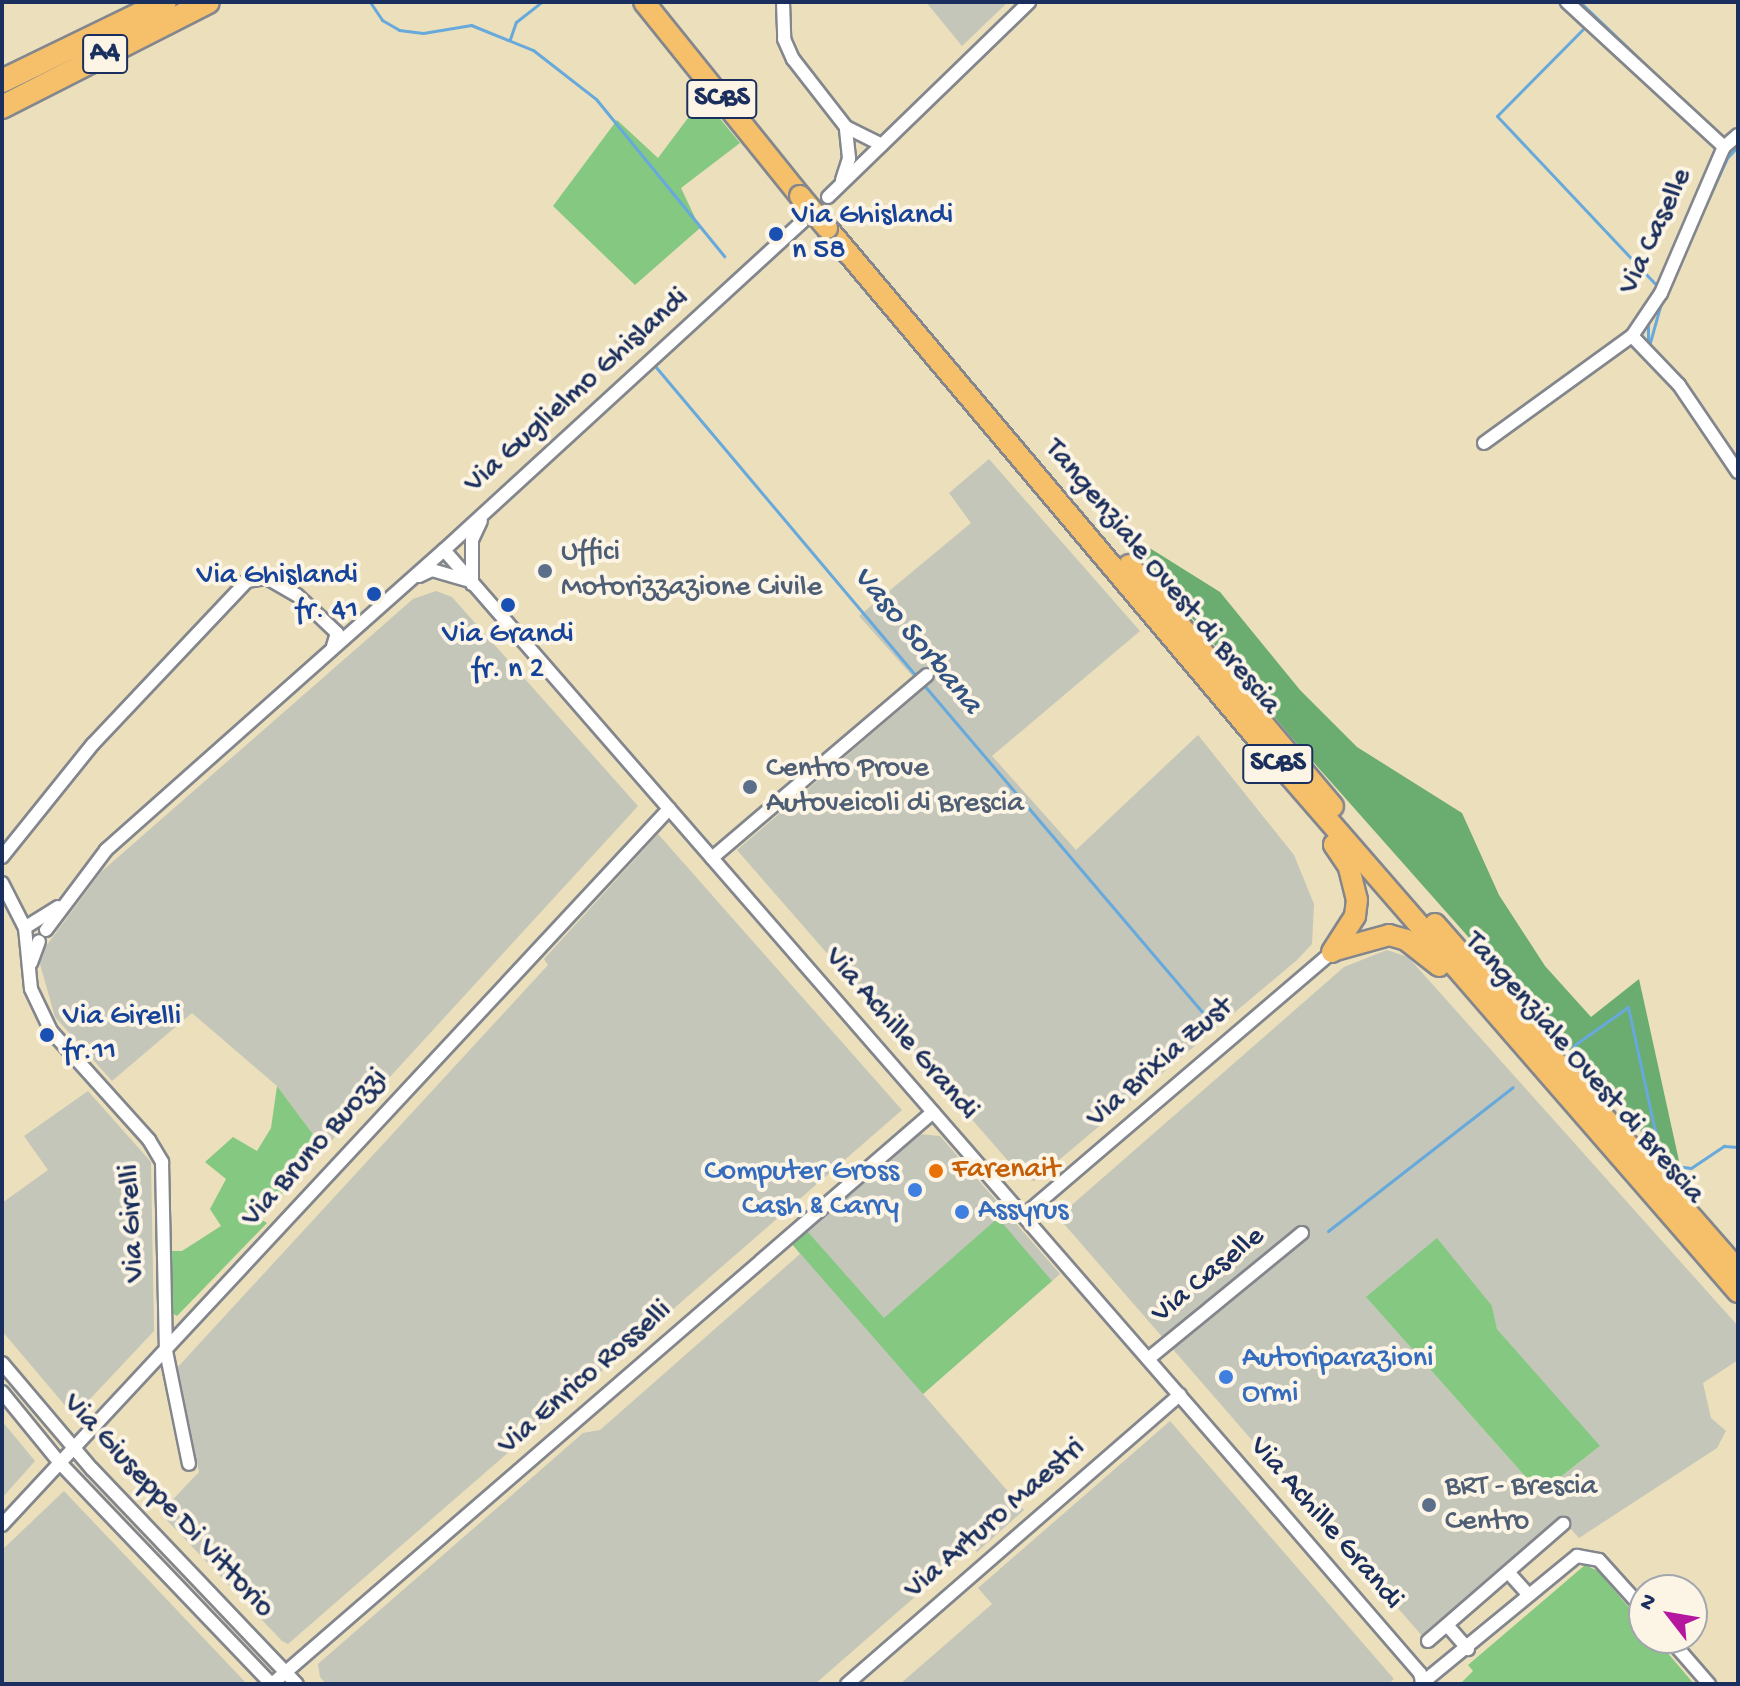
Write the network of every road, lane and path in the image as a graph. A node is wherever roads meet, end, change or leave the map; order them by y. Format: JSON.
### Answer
{"nodes":[{"id":1,"x":165,"y":2,"type":"edge"},
{"id":2,"x":208,"y":2,"type":"edge"},
{"id":3,"x":644,"y":2,"type":"edge"},
{"id":4,"x":660,"y":2,"type":"edge"},
{"id":5,"x":783,"y":2,"type":"edge"},
{"id":6,"x":1029,"y":2,"type":"edge"},
{"id":7,"x":1567,"y":2,"type":"edge"},
{"id":8,"x":57,"y":79,"type":"junction"},
{"id":9,"x":2,"y":80,"type":"edge"},
{"id":10,"x":2,"y":107,"type":"edge"},
{"id":11,"x":2,"y":119,"type":"edge"},
{"id":12,"x":846,"y":127,"type":"junction"},
{"id":13,"x":1738,"y":135,"type":"edge"},
{"id":14,"x":882,"y":145,"type":"junction"},
{"id":15,"x":1724,"y":147,"type":"junction"},
{"id":16,"x":818,"y":192,"type":"junction"},
{"id":17,"x":806,"y":218,"type":"dead end"},
{"id":18,"x":832,"y":224,"type":"junction"},
{"id":19,"x":1632,"y":336,"type":"junction"},
{"id":20,"x":1484,"y":443,"type":"dead end"},
{"id":21,"x":1733,"y":452,"type":"edge"},
{"id":22,"x":1738,"y":472,"type":"edge"},
{"id":23,"x":486,"y":511,"type":"junction"},
{"id":24,"x":448,"y":546,"type":"junction"},
{"id":25,"x":469,"y":561,"type":"junction"},
{"id":26,"x":412,"y":579,"type":"junction"},
{"id":27,"x":472,"y":584,"type":"junction"},
{"id":28,"x":384,"y":602,"type":"junction"},
{"id":29,"x":337,"y":633,"type":"junction"},
{"id":30,"x":332,"y":649,"type":"junction"},
{"id":31,"x":927,"y":675,"type":"dead end"},
{"id":32,"x":301,"y":677,"type":"junction"},
{"id":33,"x":1262,"y":744,"type":"junction"},
{"id":34,"x":669,"y":809,"type":"junction"},
{"id":35,"x":2,"y":857,"type":"edge"},
{"id":36,"x":712,"y":858,"type":"junction"},
{"id":37,"x":2,"y":883,"type":"edge"},
{"id":38,"x":35,"y":932,"type":"junction"},
{"id":39,"x":1332,"y":952,"type":"junction"},
{"id":40,"x":1511,"y":1033,"type":"junction"},
{"id":41,"x":933,"y":1112,"type":"junction"},
{"id":42,"x":1023,"y":1216,"type":"junction"},
{"id":43,"x":1302,"y":1233,"type":"dead end"},
{"id":44,"x":1738,"y":1270,"type":"edge"},
{"id":45,"x":1738,"y":1292,"type":"edge"},
{"id":46,"x":166,"y":1351,"type":"junction"},
{"id":47,"x":1148,"y":1359,"type":"junction"},
{"id":48,"x":2,"y":1363,"type":"edge"},
{"id":49,"x":2,"y":1392,"type":"edge"},
{"id":50,"x":1180,"y":1395,"type":"junction"},
{"id":51,"x":74,"y":1448,"type":"junction"},
{"id":52,"x":60,"y":1463,"type":"junction"},
{"id":53,"x":189,"y":1464,"type":"dead end"},
{"id":54,"x":1563,"y":1524,"type":"dead end"},
{"id":55,"x":2,"y":1525,"type":"edge"},
{"id":56,"x":1508,"y":1572,"type":"junction"},
{"id":57,"x":1628,"y":1592,"type":"edge"},
{"id":58,"x":1529,"y":1595,"type":"junction"},
{"id":59,"x":1447,"y":1625,"type":"junction"},
{"id":60,"x":1428,"y":1641,"type":"dead end"},
{"id":61,"x":1468,"y":1649,"type":"junction"},
{"id":62,"x":1683,"y":1654,"type":"edge"},
{"id":63,"x":287,"y":1674,"type":"junction"},
{"id":64,"x":1421,"y":1683,"type":"edge"},
{"id":65,"x":272,"y":1684,"type":"edge"},
{"id":66,"x":297,"y":1684,"type":"edge"},
{"id":67,"x":847,"y":1684,"type":"edge"},
{"id":68,"x":1709,"y":1684,"type":"edge"}],
"edges":[{"from":1,"to":9,"type":"highway","number":"A4"},
{"from":2,"to":8,"type":"highway","number":"A4"},
{"from":3,"to":16,"type":"highway","name":"Tangenziale Ovest di Brescia","number":"SCBS"},
{"from":4,"to":16,"type":"highway","name":"Tangenziale Ovest di Brescia","number":"SCBS"},
{"from":5,"to":12,"type":"street"},
{"from":6,"to":14,"type":"street"},
{"from":7,"to":15,"type":"street"},
{"from":8,"to":10,"type":"highway","number":"A4"},
{"from":8,"to":11,"type":"highway"},
{"from":12,"to":14,"type":"street"},
{"from":12,"to":16,"type":"street"},
{"from":13,"to":15,"type":"street"},
{"from":14,"to":16,"type":"street"},
{"from":15,"to":19,"type":"street","name":"Via Caselle"},
{"from":16,"to":18,"type":"highway","name":"Tangenziale Ovest di Brescia","number":"SCBS"},
{"from":17,"to":23,"type":"street","name":"Via Guglielmo Ghislandi"},
{"from":18,"to":33,"type":"highway","name":"Tangenziale Ovest di Brescia","number":"SCBS"},
{"from":18,"to":44,"type":"highway","name":"Tangenziale Ovest di Brescia","number":"SCBS"},
{"from":19,"to":20,"type":"street","name":"Via Caselle"},
{"from":19,"to":21,"type":"street","name":"Via Caselle"},
{"from":21,"to":22,"type":"street","name":"Via Caselle"},
{"from":23,"to":24,"type":"street","name":"Via Guglielmo Ghislandi"},
{"from":23,"to":25,"type":"street"},
{"from":24,"to":25,"type":"street"},
{"from":24,"to":26,"type":"street","name":"Via Guglielmo Ghislandi"},
{"from":24,"to":27,"type":"street","name":"Via Achille Grandi"},
{"from":25,"to":27,"type":"street"},
{"from":26,"to":27,"type":"street","name":"Via Achille Grandi"},
{"from":26,"to":28,"type":"street","name":"Via Guglielmo Ghislandi"},
{"from":27,"to":34,"type":"street","name":"Via Achille Grandi"},
{"from":28,"to":29,"type":"street","name":"Via Guglielmo Ghislandi"},
{"from":28,"to":30,"type":"street","name":"Via Guglielmo Ghislandi"},
{"from":29,"to":30,"type":"street"},
{"from":29,"to":32,"type":"street","name":"Via Guglielmo Ghislandi"},
{"from":29,"to":35,"type":"street"},
{"from":30,"to":32,"type":"street","name":"Via Guglielmo Ghislandi"},
{"from":31,"to":36,"type":"street"},
{"from":32,"to":38,"type":"street","name":"Via Guglielmo Ghislandi"},
{"from":33,"to":39,"type":"highway"},
{"from":33,"to":40,"type":"highway","name":"Tangenziale Ovest di Brescia","number":"SCBS"},
{"from":34,"to":36,"type":"street","name":"Via Achille Grandi"},
{"from":34,"to":46,"type":"street","name":"Via Bruno Buozzi"},
{"from":36,"to":41,"type":"street","name":"Via Achille Grandi"},
{"from":37,"to":38,"type":"street","name":"Via Girelli"},
{"from":38,"to":46,"type":"street","name":"Via Girelli"},
{"from":39,"to":40,"type":"highway"},
{"from":39,"to":42,"type":"street","name":"Via Brixia Zust"},
{"from":40,"to":45,"type":"highway","name":"Tangenziale Ovest di Brescia","number":"SCBS"},
{"from":41,"to":42,"type":"street","name":"Via Achille Grandi"},
{"from":41,"to":63,"type":"street","name":"Via Enrico Rosselli"},
{"from":42,"to":47,"type":"street","name":"Via Achille Grandi"},
{"from":43,"to":47,"type":"street","name":"Via Caselle"},
{"from":46,"to":51,"type":"street","name":"Via Bruno Buozzi"},
{"from":46,"to":53,"type":"street","name":"Via Girelli"},
{"from":47,"to":50,"type":"street","name":"Via Achille Grandi"},
{"from":48,"to":51,"type":"street","name":"Via Giuseppe Di Vittorio"},
{"from":49,"to":52,"type":"street","name":"Via Giuseppe Di Vittorio"},
{"from":50,"to":64,"type":"street","name":"Via Achille Grandi"},
{"from":50,"to":67,"type":"street","name":"Via Arturo Maestri"},
{"from":51,"to":52,"type":"street","name":"Via Bruno Buozzi"},
{"from":51,"to":63,"type":"street","name":"Via Giuseppe Di Vittorio"},
{"from":52,"to":55,"type":"street","name":"Via Bruno Buozzi"},
{"from":52,"to":65,"type":"street","name":"Via Giuseppe Di Vittorio"},
{"from":54,"to":56,"type":"street"},
{"from":56,"to":58,"type":"street"},
{"from":56,"to":59,"type":"street"},
{"from":57,"to":58,"type":"street"},
{"from":58,"to":61,"type":"street"},
{"from":59,"to":60,"type":"street"},
{"from":59,"to":61,"type":"street"},
{"from":61,"to":64,"type":"street"},
{"from":62,"to":68,"type":"street"},
{"from":63,"to":65,"type":"street","name":"Via Enrico Rosselli"},
{"from":63,"to":66,"type":"street","name":"Via Giuseppe Di Vittorio"}]}
